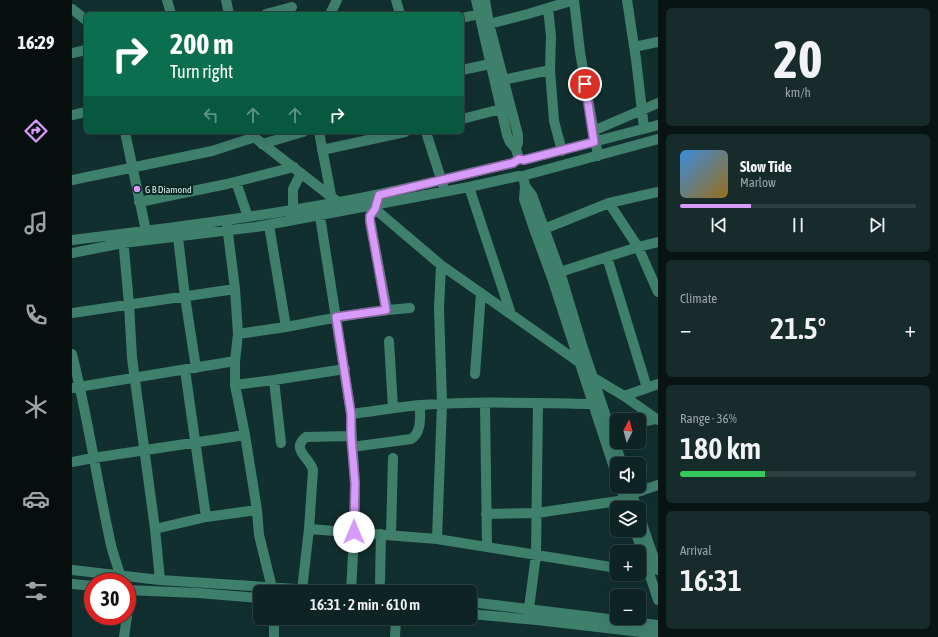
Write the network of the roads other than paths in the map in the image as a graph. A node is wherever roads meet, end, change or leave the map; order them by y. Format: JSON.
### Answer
{"nodes":[{"id":1,"x":167,"y":0,"type":"edge"},
{"id":2,"x":226,"y":0,"type":"edge"},
{"id":3,"x":337,"y":0,"type":"edge"},
{"id":4,"x":396,"y":0,"type":"edge"},
{"id":5,"x":476,"y":0,"type":"edge"},
{"id":6,"x":485,"y":0,"type":"edge"},
{"id":7,"x":574,"y":0,"type":"edge"},
{"id":8,"x":627,"y":0,"type":"edge"},
{"id":9,"x":292,"y":7,"type":"edge"},
{"id":10,"x":548,"y":8,"type":"junction"},
{"id":11,"x":72,"y":9,"type":"edge"},
{"id":12,"x":170,"y":12,"type":"edge"},
{"id":13,"x":229,"y":12,"type":"edge"},
{"id":14,"x":273,"y":12,"type":"edge"},
{"id":15,"x":331,"y":12,"type":"edge"},
{"id":16,"x":399,"y":12,"type":"edge"},
{"id":17,"x":479,"y":14,"type":"junction"},
{"id":18,"x":84,"y":18,"type":"edge"},
{"id":19,"x":464,"y":18,"type":"edge"},
{"id":20,"x":489,"y":24,"type":"junction"},
{"id":21,"x":658,"y":42,"type":"edge"},
{"id":22,"x":634,"y":47,"type":"junction"},
{"id":23,"x":84,"y":50,"type":"edge"},
{"id":24,"x":72,"y":53,"type":"edge"},
{"id":25,"x":490,"y":64,"type":"junction"},
{"id":26,"x":464,"y":70,"type":"edge"},
{"id":27,"x":550,"y":70,"type":"junction"},
{"id":28,"x":503,"y":80,"type":"junction"},
{"id":29,"x":658,"y":103,"type":"edge"},
{"id":30,"x":501,"y":109,"type":"junction"},
{"id":31,"x":642,"y":110,"type":"junction"},
{"id":32,"x":84,"y":112,"type":"edge"},
{"id":33,"x":72,"y":115,"type":"edge"},
{"id":34,"x":464,"y":118,"type":"edge"},
{"id":35,"x":658,"y":126,"type":"edge"},
{"id":36,"x":644,"y":128,"type":"junction"},
{"id":37,"x":593,"y":131,"type":"junction"},
{"id":38,"x":125,"y":134,"type":"edge"},
{"id":39,"x":279,"y":134,"type":"edge"},
{"id":40,"x":319,"y":134,"type":"edge"},
{"id":41,"x":396,"y":134,"type":"edge"},
{"id":42,"x":427,"y":134,"type":"edge"},
{"id":43,"x":255,"y":136,"type":"edge"},
{"id":44,"x":658,"y":139,"type":"edge"},
{"id":45,"x":594,"y":142,"type":"junction"},
{"id":46,"x":516,"y":149,"type":"junction"},
{"id":47,"x":322,"y":150,"type":"junction"},
{"id":48,"x":562,"y":151,"type":"junction"},
{"id":49,"x":598,"y":156,"type":"junction"},
{"id":50,"x":519,"y":161,"type":"junction"},
{"id":51,"x":133,"y":168,"type":"junction"},
{"id":52,"x":298,"y":170,"type":"junction"},
{"id":53,"x":523,"y":178,"type":"junction"},
{"id":54,"x":442,"y":179,"type":"junction"},
{"id":55,"x":72,"y":180,"type":"edge"},
{"id":56,"x":236,"y":182,"type":"junction"},
{"id":57,"x":469,"y":187,"type":"junction"},
{"id":58,"x":446,"y":192,"type":"junction"},
{"id":59,"x":658,"y":192,"type":"edge"},
{"id":60,"x":331,"y":195,"type":"junction"},
{"id":61,"x":379,"y":195,"type":"junction"},
{"id":62,"x":140,"y":202,"type":"junction"},
{"id":63,"x":340,"y":202,"type":"junction"},
{"id":64,"x":609,"y":203,"type":"junction"},
{"id":65,"x":376,"y":207,"type":"junction"},
{"id":66,"x":293,"y":210,"type":"junction"},
{"id":67,"x":348,"y":210,"type":"junction"},
{"id":68,"x":319,"y":211,"type":"junction"},
{"id":69,"x":248,"y":217,"type":"junction"},
{"id":70,"x":226,"y":219,"type":"junction"},
{"id":71,"x":269,"y":225,"type":"junction"},
{"id":72,"x":544,"y":229,"type":"junction"},
{"id":73,"x":146,"y":231,"type":"junction"},
{"id":74,"x":228,"y":231,"type":"junction"},
{"id":75,"x":178,"y":237,"type":"junction"},
{"id":76,"x":123,"y":239,"type":"junction"},
{"id":77,"x":72,"y":240,"type":"edge"},
{"id":78,"x":658,"y":242,"type":"edge"},
{"id":79,"x":638,"y":247,"type":"junction"},
{"id":80,"x":72,"y":253,"type":"edge"},
{"id":81,"x":607,"y":257,"type":"junction"},
{"id":82,"x":441,"y":265,"type":"junction"},
{"id":83,"x":560,"y":272,"type":"junction"},
{"id":84,"x":235,"y":289,"type":"junction"},
{"id":85,"x":658,"y":292,"type":"edge"},
{"id":86,"x":481,"y":293,"type":"junction"},
{"id":87,"x":185,"y":297,"type":"junction"},
{"id":88,"x":129,"y":304,"type":"junction"},
{"id":89,"x":410,"y":308,"type":"dead end"},
{"id":90,"x":386,"y":310,"type":"junction"},
{"id":91,"x":72,"y":313,"type":"edge"},
{"id":92,"x":511,"y":314,"type":"junction"},
{"id":93,"x":336,"y":317,"type":"junction"},
{"id":94,"x":286,"y":327,"type":"junction"},
{"id":95,"x":238,"y":334,"type":"junction"},
{"id":96,"x":389,"y":341,"type":"dead end"},
{"id":97,"x":72,"y":354,"type":"edge"},
{"id":98,"x":235,"y":362,"type":"junction"},
{"id":99,"x":580,"y":363,"type":"junction"},
{"id":100,"x":196,"y":368,"type":"junction"},
{"id":101,"x":345,"y":369,"type":"junction"},
{"id":102,"x":185,"y":370,"type":"junction"},
{"id":103,"x":475,"y":374,"type":"dead end"},
{"id":104,"x":134,"y":378,"type":"junction"},
{"id":105,"x":594,"y":378,"type":"junction"},
{"id":106,"x":274,"y":380,"type":"junction"},
{"id":107,"x":658,"y":384,"type":"edge"},
{"id":108,"x":235,"y":385,"type":"junction"},
{"id":109,"x":76,"y":388,"type":"edge"},
{"id":110,"x":647,"y":388,"type":"junction"},
{"id":111,"x":624,"y":396,"type":"junction"},
{"id":112,"x":485,"y":403,"type":"junction"},
{"id":113,"x":538,"y":403,"type":"junction"},
{"id":114,"x":442,"y":404,"type":"junction"},
{"id":115,"x":593,"y":404,"type":"junction"},
{"id":116,"x":420,"y":405,"type":"junction"},
{"id":117,"x":393,"y":408,"type":"junction"},
{"id":118,"x":351,"y":414,"type":"junction"},
{"id":119,"x":657,"y":419,"type":"edge"},
{"id":120,"x":610,"y":420,"type":"edge"},
{"id":121,"x":646,"y":421,"type":"edge"},
{"id":122,"x":245,"y":435,"type":"junction"},
{"id":123,"x":351,"y":441,"type":"junction"},
{"id":124,"x":196,"y":442,"type":"junction"},
{"id":125,"x":281,"y":443,"type":"dead end"},
{"id":126,"x":144,"y":450,"type":"junction"},
{"id":127,"x":610,"y":457,"type":"edge"},
{"id":128,"x":93,"y":458,"type":"junction"},
{"id":129,"x":393,"y":458,"type":"dead end"},
{"id":130,"x":72,"y":462,"type":"edge"},
{"id":131,"x":658,"y":485,"type":"edge"},
{"id":132,"x":628,"y":497,"type":"edge"},
{"id":133,"x":257,"y":510,"type":"junction"},
{"id":134,"x":486,"y":514,"type":"junction"},
{"id":135,"x":537,"y":514,"type":"junction"},
{"id":136,"x":206,"y":517,"type":"junction"},
{"id":137,"x":155,"y":529,"type":"junction"},
{"id":138,"x":309,"y":529,"type":"junction"},
{"id":139,"x":354,"y":532,"type":"junction"},
{"id":140,"x":386,"y":534,"type":"junction"},
{"id":141,"x":637,"y":537,"type":"edge"},
{"id":142,"x":643,"y":537,"type":"edge"},
{"id":143,"x":437,"y":539,"type":"junction"},
{"id":144,"x":487,"y":547,"type":"junction"},
{"id":145,"x":536,"y":555,"type":"junction"},
{"id":146,"x":610,"y":567,"type":"edge"},
{"id":147,"x":72,"y":570,"type":"edge"},
{"id":148,"x":648,"y":571,"type":"edge"},
{"id":149,"x":88,"y":573,"type":"edge"},
{"id":150,"x":119,"y":573,"type":"edge"},
{"id":151,"x":136,"y":579,"type":"edge"},
{"id":152,"x":160,"y":580,"type":"junction"},
{"id":153,"x":380,"y":582,"type":"dead end"},
{"id":154,"x":72,"y":584,"type":"edge"},
{"id":155,"x":84,"y":585,"type":"edge"},
{"id":156,"x":271,"y":585,"type":"edge"},
{"id":157,"x":303,"y":585,"type":"edge"},
{"id":158,"x":351,"y":585,"type":"edge"},
{"id":159,"x":253,"y":588,"type":"edge"},
{"id":160,"x":136,"y":590,"type":"edge"},
{"id":161,"x":253,"y":597,"type":"edge"},
{"id":162,"x":658,"y":600,"type":"edge"},
{"id":163,"x":477,"y":603,"type":"edge"},
{"id":164,"x":529,"y":608,"type":"junction"},
{"id":165,"x":477,"y":615,"type":"edge"},
{"id":166,"x":526,"y":619,"type":"junction"},
{"id":167,"x":126,"y":625,"type":"edge"},
{"id":168,"x":274,"y":625,"type":"edge"},
{"id":169,"x":396,"y":625,"type":"edge"},
{"id":170,"x":658,"y":625,"type":"edge"},
{"id":171,"x":658,"y":634,"type":"edge"},
{"id":172,"x":124,"y":637,"type":"edge"},
{"id":173,"x":274,"y":637,"type":"edge"},
{"id":174,"x":395,"y":637,"type":"edge"}],
"edges":[{"from":1,"to":12,"type":"street"},
{"from":2,"to":13,"type":"street"},
{"from":3,"to":15,"type":"street"},
{"from":4,"to":16,"type":"street"},
{"from":5,"to":17,"type":"street"},
{"from":6,"to":20,"type":"street"},
{"from":7,"to":10,"type":"street"},
{"from":7,"to":37,"type":"street"},
{"from":8,"to":22,"type":"street"},
{"from":9,"to":14,"type":"street"},
{"from":10,"to":20,"type":"street"},
{"from":10,"to":27,"type":"street"},
{"from":11,"to":18,"type":"street"},
{"from":17,"to":19,"type":"street"},
{"from":17,"to":25,"type":"street"},
{"from":20,"to":28,"type":"street"},
{"from":21,"to":22,"type":"street"},
{"from":22,"to":31,"type":"street"},
{"from":23,"to":24,"type":"street"},
{"from":25,"to":26,"type":"street"},
{"from":25,"to":30,"type":"street"},
{"from":27,"to":28,"type":"street"},
{"from":27,"to":48,"type":"street"},
{"from":28,"to":46,"type":"street"},
{"from":29,"to":31,"type":"street"},
{"from":30,"to":34,"type":"street"},
{"from":30,"to":46,"type":"street"},
{"from":31,"to":36,"type":"street"},
{"from":31,"to":37,"type":"street"},
{"from":32,"to":33,"type":"street"},
{"from":35,"to":36,"type":"street"},
{"from":36,"to":45,"type":"street"},
{"from":37,"to":45,"type":"street"},
{"from":38,"to":51,"type":"street"},
{"from":39,"to":43,"type":"street"},
{"from":40,"to":47,"type":"street"},
{"from":41,"to":47,"type":"street"},
{"from":42,"to":54,"type":"street"},
{"from":43,"to":51,"type":"street"},
{"from":43,"to":52,"type":"street"},
{"from":44,"to":49,"type":"street"},
{"from":45,"to":48,"type":"street"},
{"from":45,"to":49,"type":"street"},
{"from":46,"to":50,"type":"street"},
{"from":47,"to":60,"type":"street"},
{"from":48,"to":50,"type":"street"},
{"from":49,"to":53,"type":"street"},
{"from":50,"to":53,"type":"street"},
{"from":50,"to":53,"type":"street"},
{"from":50,"to":54,"type":"street"},
{"from":51,"to":55,"type":"street"},
{"from":51,"to":62,"type":"street"},
{"from":52,"to":56,"type":"street"},
{"from":52,"to":60,"type":"street"},
{"from":52,"to":66,"type":"street"},
{"from":53,"to":57,"type":"street"},
{"from":53,"to":72,"type":"street"},
{"from":53,"to":99,"type":"street"},
{"from":54,"to":58,"type":"street"},
{"from":54,"to":61,"type":"street"},
{"from":56,"to":62,"type":"street"},
{"from":56,"to":69,"type":"street"},
{"from":57,"to":58,"type":"street"},
{"from":57,"to":92,"type":"street"},
{"from":58,"to":65,"type":"street"},
{"from":59,"to":64,"type":"street"},
{"from":60,"to":63,"type":"street"},
{"from":61,"to":63,"type":"street"},
{"from":61,"to":65,"type":"street"},
{"from":62,"to":73,"type":"street"},
{"from":63,"to":67,"type":"street"},
{"from":63,"to":68,"type":"street"},
{"from":64,"to":72,"type":"street"},
{"from":64,"to":79,"type":"street"},
{"from":65,"to":67,"type":"street"},
{"from":65,"to":82,"type":"street"},
{"from":65,"to":90,"type":"street"},
{"from":66,"to":68,"type":"street"},
{"from":66,"to":69,"type":"street"},
{"from":67,"to":68,"type":"street"},
{"from":68,"to":71,"type":"street"},
{"from":68,"to":93,"type":"street"},
{"from":69,"to":70,"type":"street"},
{"from":70,"to":73,"type":"street"},
{"from":70,"to":74,"type":"street"},
{"from":71,"to":74,"type":"street"},
{"from":71,"to":94,"type":"street"},
{"from":72,"to":83,"type":"street"},
{"from":73,"to":76,"type":"street"},
{"from":74,"to":75,"type":"street"},
{"from":74,"to":84,"type":"street"},
{"from":75,"to":76,"type":"street"},
{"from":75,"to":87,"type":"street"},
{"from":76,"to":77,"type":"street"},
{"from":76,"to":80,"type":"street"},
{"from":76,"to":88,"type":"street"},
{"from":78,"to":79,"type":"street"},
{"from":79,"to":81,"type":"street"},
{"from":79,"to":85,"type":"street"},
{"from":81,"to":83,"type":"street"},
{"from":81,"to":110,"type":"street"},
{"from":82,"to":86,"type":"street"},
{"from":82,"to":114,"type":"street"},
{"from":83,"to":105,"type":"street"},
{"from":84,"to":87,"type":"street"},
{"from":84,"to":95,"type":"street"},
{"from":86,"to":92,"type":"street"},
{"from":86,"to":103,"type":"street"},
{"from":87,"to":88,"type":"street"},
{"from":87,"to":100,"type":"street"},
{"from":88,"to":91,"type":"street"},
{"from":88,"to":104,"type":"street"},
{"from":89,"to":90,"type":"street"},
{"from":90,"to":93,"type":"street"},
{"from":92,"to":99,"type":"street"},
{"from":93,"to":94,"type":"street"},
{"from":93,"to":101,"type":"street"},
{"from":94,"to":95,"type":"street"},
{"from":95,"to":98,"type":"street"},
{"from":96,"to":117,"type":"street"},
{"from":97,"to":109,"type":"street"},
{"from":98,"to":100,"type":"street"},
{"from":98,"to":108,"type":"street"},
{"from":99,"to":105,"type":"street"},
{"from":99,"to":115,"type":"street"},
{"from":100,"to":102,"type":"street"},
{"from":101,"to":106,"type":"street"},
{"from":101,"to":118,"type":"street"},
{"from":102,"to":104,"type":"street"},
{"from":102,"to":124,"type":"street"},
{"from":104,"to":109,"type":"street"},
{"from":104,"to":126,"type":"street"},
{"from":105,"to":111,"type":"street"},
{"from":105,"to":120,"type":"street"},
{"from":106,"to":108,"type":"street"},
{"from":106,"to":125,"type":"street"},
{"from":107,"to":110,"type":"street"},
{"from":108,"to":122,"type":"street"},
{"from":109,"to":128,"type":"street"},
{"from":110,"to":111,"type":"street"},
{"from":111,"to":119,"type":"street"},
{"from":112,"to":113,"type":"street"},
{"from":112,"to":114,"type":"street"},
{"from":112,"to":134,"type":"street"},
{"from":113,"to":115,"type":"street"},
{"from":113,"to":135,"type":"street"},
{"from":114,"to":116,"type":"street"},
{"from":114,"to":143,"type":"street"},
{"from":115,"to":127,"type":"street"},
{"from":116,"to":117,"type":"street"},
{"from":116,"to":123,"type":"street"},
{"from":117,"to":118,"type":"street"},
{"from":118,"to":123,"type":"street"},
{"from":119,"to":121,"type":"street"},
{"from":122,"to":124,"type":"street"},
{"from":122,"to":133,"type":"street"},
{"from":123,"to":138,"type":"street"},
{"from":123,"to":139,"type":"street"},
{"from":124,"to":126,"type":"street"},
{"from":124,"to":136,"type":"street"},
{"from":126,"to":128,"type":"street"},
{"from":126,"to":137,"type":"street"},
{"from":128,"to":130,"type":"street"},
{"from":128,"to":150,"type":"street"},
{"from":129,"to":140,"type":"street"},
{"from":131,"to":132,"type":"street"},
{"from":132,"to":135,"type":"street"},
{"from":133,"to":136,"type":"street"},
{"from":133,"to":156,"type":"street"},
{"from":134,"to":135,"type":"street"},
{"from":134,"to":144,"type":"street"},
{"from":135,"to":145,"type":"street"},
{"from":136,"to":137,"type":"street"},
{"from":137,"to":152,"type":"street"},
{"from":138,"to":139,"type":"street"},
{"from":138,"to":157,"type":"street"},
{"from":139,"to":140,"type":"street"},
{"from":139,"to":158,"type":"street"},
{"from":140,"to":143,"type":"street"},
{"from":140,"to":153,"type":"street"},
{"from":141,"to":148,"type":"street"},
{"from":142,"to":148,"type":"street"},
{"from":143,"to":144,"type":"street"},
{"from":144,"to":145,"type":"street"},
{"from":145,"to":146,"type":"street"},
{"from":145,"to":164,"type":"street"},
{"from":147,"to":149,"type":"street"},
{"from":148,"to":162,"type":"street"},
{"from":151,"to":152,"type":"street"},
{"from":152,"to":159,"type":"street"},
{"from":154,"to":155,"type":"street"},
{"from":160,"to":161,"type":"street"},
{"from":163,"to":164,"type":"street"},
{"from":164,"to":166,"type":"street"},
{"from":164,"to":170,"type":"street"},
{"from":165,"to":166,"type":"street"},
{"from":166,"to":171,"type":"street"},
{"from":167,"to":172,"type":"street"},
{"from":168,"to":173,"type":"street"},
{"from":169,"to":174,"type":"street"}]}
